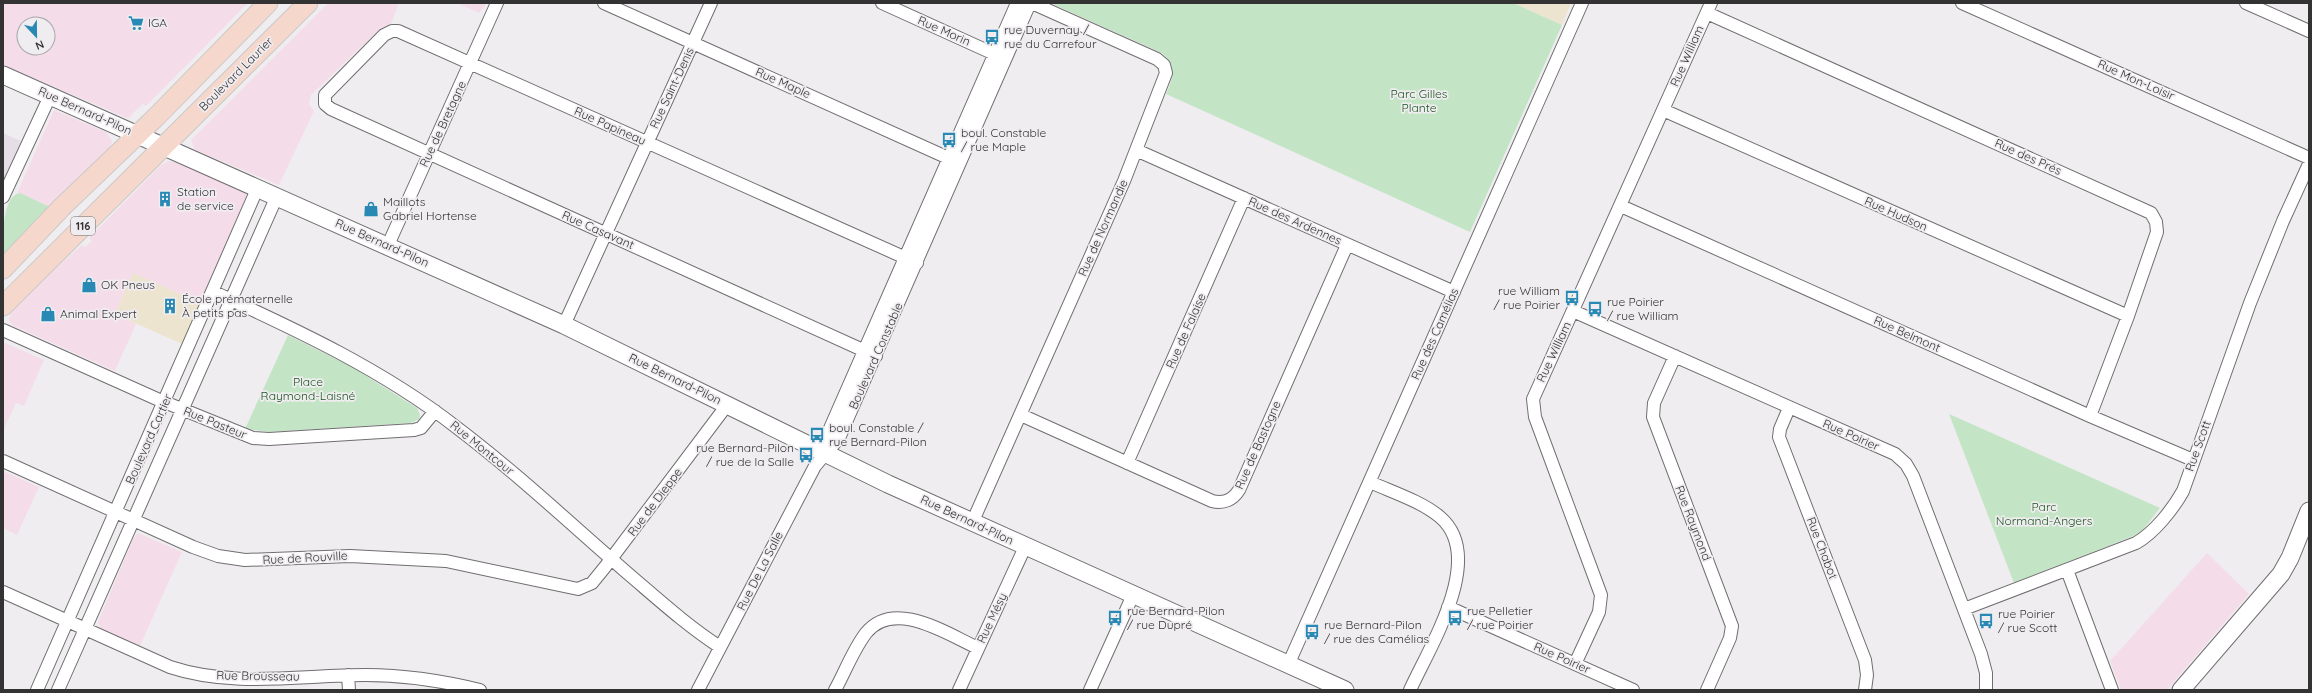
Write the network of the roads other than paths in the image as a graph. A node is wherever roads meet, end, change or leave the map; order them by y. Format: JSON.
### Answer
{"nodes":[{"id":1,"x":268,"y":3,"type":"edge"},
{"id":2,"x":308,"y":3,"type":"edge"},
{"id":3,"x":498,"y":3,"type":"edge"},
{"id":4,"x":604,"y":3,"type":"edge"},
{"id":5,"x":711,"y":3,"type":"edge"},
{"id":6,"x":882,"y":3,"type":"edge"},
{"id":7,"x":1017,"y":3,"type":"edge"},
{"id":8,"x":1031,"y":3,"type":"edge"},
{"id":9,"x":1582,"y":3,"type":"edge"},
{"id":10,"x":1962,"y":3,"type":"edge"},
{"id":11,"x":2246,"y":3,"type":"edge"},
{"id":12,"x":1709,"y":8,"type":"edge"},
{"id":13,"x":2309,"y":31,"type":"edge"},
{"id":14,"x":693,"y":43,"type":"junction"},
{"id":15,"x":995,"y":54,"type":"junction"},
{"id":16,"x":1006,"y":59,"type":"junction"},
{"id":17,"x":471,"y":64,"type":"junction"},
{"id":18,"x":3,"y":75,"type":"edge"},
{"id":19,"x":50,"y":96,"type":"junction"},
{"id":20,"x":324,"y":100,"type":"joint"},
{"id":21,"x":1663,"y":110,"type":"junction"},
{"id":22,"x":138,"y":135,"type":"junction"},
{"id":23,"x":647,"y":142,"type":"junction"},
{"id":24,"x":164,"y":146,"type":"junction"},
{"id":25,"x":1136,"y":150,"type":"junction"},
{"id":26,"x":429,"y":154,"type":"junction"},
{"id":27,"x":948,"y":158,"type":"junction"},
{"id":28,"x":2309,"y":158,"type":"edge"},
{"id":29,"x":961,"y":164,"type":"junction"},
{"id":30,"x":2309,"y":164,"type":"edge"},
{"id":31,"x":258,"y":187,"type":"junction"},
{"id":32,"x":277,"y":196,"type":"junction"},
{"id":33,"x":3,"y":197,"type":"edge"},
{"id":34,"x":1244,"y":198,"type":"junction"},
{"id":35,"x":1621,"y":206,"type":"junction"},
{"id":36,"x":606,"y":234,"type":"junction"},
{"id":37,"x":388,"y":245,"type":"junction"},
{"id":38,"x":1347,"y":245,"type":"junction"},
{"id":39,"x":911,"y":260,"type":"junction"},
{"id":40,"x":3,"y":270,"type":"edge"},
{"id":41,"x":214,"y":292,"type":"junction"},
{"id":42,"x":1454,"y":292,"type":"junction"},
{"id":43,"x":231,"y":300,"type":"junction"},
{"id":44,"x":3,"y":306,"type":"edge"},
{"id":45,"x":1573,"y":311,"type":"junction"},
{"id":46,"x":2128,"y":316,"type":"junction"},
{"id":47,"x":564,"y":325,"type":"junction"},
{"id":48,"x":3,"y":330,"type":"edge"},
{"id":49,"x":865,"y":351,"type":"junction"},
{"id":50,"x":876,"y":356,"type":"junction"},
{"id":51,"x":1675,"y":356,"type":"junction"},
{"id":52,"x":165,"y":403,"type":"junction"},
{"id":53,"x":728,"y":405,"type":"junction"},
{"id":54,"x":1789,"y":408,"type":"junction"},
{"id":55,"x":182,"y":410,"type":"junction"},
{"id":56,"x":434,"y":411,"type":"junction"},
{"id":57,"x":1021,"y":415,"type":"junction"},
{"id":58,"x":2090,"y":416,"type":"junction"},
{"id":59,"x":825,"y":453,"type":"junction"},
{"id":60,"x":2193,"y":460,"type":"junction"},
{"id":61,"x":3,"y":461,"type":"edge"},
{"id":62,"x":1127,"y":463,"type":"junction"},
{"id":63,"x":1370,"y":482,"type":"junction"},
{"id":64,"x":116,"y":512,"type":"junction"},
{"id":65,"x":2309,"y":512,"type":"edge"},
{"id":66,"x":134,"y":521,"type":"junction"},
{"id":67,"x":972,"y":523,"type":"junction"},
{"id":68,"x":1025,"y":547,"type":"junction"},
{"id":69,"x":612,"y":559,"type":"junction"},
{"id":70,"x":2067,"y":570,"type":"junction"},
{"id":71,"x":3,"y":592,"type":"edge"},
{"id":72,"x":1133,"y":595,"type":"junction"},
{"id":73,"x":1448,"y":607,"type":"junction"},
{"id":74,"x":1964,"y":610,"type":"junction"},
{"id":75,"x":68,"y":621,"type":"junction"},
{"id":76,"x":85,"y":629,"type":"junction"},
{"id":77,"x":720,"y":647,"type":"junction"},
{"id":78,"x":978,"y":648,"type":"junction"},
{"id":79,"x":1575,"y":664,"type":"junction"},
{"id":80,"x":1288,"y":665,"type":"junction"},
{"id":81,"x":348,"y":675,"type":"junction"},
{"id":82,"x":37,"y":690,"type":"edge"},
{"id":83,"x":58,"y":690,"type":"edge"},
{"id":84,"x":349,"y":690,"type":"edge"},
{"id":85,"x":480,"y":690,"type":"edge"},
{"id":86,"x":698,"y":690,"type":"edge"},
{"id":87,"x":835,"y":690,"type":"edge"},
{"id":88,"x":959,"y":690,"type":"edge"},
{"id":89,"x":1090,"y":690,"type":"edge"},
{"id":90,"x":1345,"y":690,"type":"edge"},
{"id":91,"x":1410,"y":690,"type":"edge"},
{"id":92,"x":1633,"y":690,"type":"edge"},
{"id":93,"x":1707,"y":690,"type":"edge"},
{"id":94,"x":1865,"y":690,"type":"edge"},
{"id":95,"x":1986,"y":690,"type":"edge"},
{"id":96,"x":2112,"y":690,"type":"edge"},
{"id":97,"x":2181,"y":690,"type":"edge"}],
"edges":[{"from":1,"to":22,"type":"main road","number":"116"},
{"from":2,"to":24,"type":"main road","name":"Boulevard Laurier","number":"116"},
{"from":3,"to":17,"type":"street","name":"Rue de Bretagne"},
{"from":4,"to":14,"type":"street","name":"Rue Maple"},
{"from":5,"to":14,"type":"street","name":"Rue Saint-Denis"},
{"from":6,"to":15,"type":"street","name":"Rue Morin"},
{"from":7,"to":15,"type":"street","name":"Boulevard Constable"},
{"from":8,"to":16,"type":"street","name":"Boulevard Constable"},
{"from":8,"to":25,"type":"street","name":"Rue de Normandie"},
{"from":9,"to":42,"type":"street","name":"Rue des Camélias"},
{"from":10,"to":28,"type":"street","name":"Rue Mon-Loisir"},
{"from":11,"to":13,"type":"street"},
{"from":12,"to":21,"type":"street","name":"Rue William"},
{"from":12,"to":46,"type":"street","name":"Rue des Prés"},
{"from":14,"to":23,"type":"street","name":"Rue Saint-Denis"},
{"from":14,"to":27,"type":"street","name":"Rue Maple"},
{"from":15,"to":16,"type":"street","name":"Rue Morin"},
{"from":15,"to":27,"type":"street","name":"Boulevard Constable"},
{"from":16,"to":29,"type":"street","name":"Boulevard Constable"},
{"from":17,"to":20,"type":"street","name":"Rue Papineau"},
{"from":17,"to":23,"type":"street","name":"Rue Papineau"},
{"from":17,"to":26,"type":"street","name":"Rue de Bretagne"},
{"from":18,"to":19,"type":"main road","name":"Rue Bernard-Pilon"},
{"from":19,"to":22,"type":"main road","name":"Rue Bernard-Pilon"},
{"from":19,"to":33,"type":"street"},
{"from":20,"to":26,"type":"street","name":"Rue Casavant"},
{"from":21,"to":35,"type":"street","name":"Rue William"},
{"from":21,"to":46,"type":"street","name":"Rue Hudson"},
{"from":22,"to":24,"type":"main road","name":"Rue Bernard-Pilon"},
{"from":22,"to":40,"type":"main road","number":"116"},
{"from":23,"to":36,"type":"street","name":"Rue Saint-Denis"},
{"from":23,"to":39,"type":"street","name":"Rue Papineau"},
{"from":24,"to":31,"type":"main road","name":"Rue Bernard-Pilon"},
{"from":24,"to":44,"type":"main road","number":"116"},
{"from":25,"to":34,"type":"street","name":"Rue des Ardennes"},
{"from":25,"to":57,"type":"street","name":"Rue de Normandie"},
{"from":26,"to":36,"type":"street","name":"Rue Casavant"},
{"from":26,"to":37,"type":"street","name":"Rue de Bretagne"},
{"from":27,"to":29,"type":"street","name":"Rue Maple"},
{"from":27,"to":39,"type":"street","name":"Boulevard Constable"},
{"from":29,"to":39,"type":"street","name":"Boulevard Constable"},
{"from":30,"to":60,"type":"street","name":"Rue Scott"},
{"from":31,"to":32,"type":"main road","name":"Rue Bernard-Pilon"},
{"from":31,"to":41,"type":"street","name":"Boulevard Cartier"},
{"from":32,"to":37,"type":"main road","name":"Rue Bernard-Pilon"},
{"from":32,"to":43,"type":"street","name":"Boulevard Cartier"},
{"from":34,"to":38,"type":"street","name":"Rue des Ardennes"},
{"from":34,"to":62,"type":"street","name":"Rue de Falaise"},
{"from":35,"to":45,"type":"street","name":"Rue William"},
{"from":35,"to":58,"type":"street","name":"Rue Belmont"},
{"from":36,"to":47,"type":"street","name":"Rue Saint-Denis"},
{"from":36,"to":49,"type":"street","name":"Rue Casavant"},
{"from":37,"to":47,"type":"main road","name":"Rue Bernard-Pilon"},
{"from":38,"to":42,"type":"street","name":"Rue des Ardennes"},
{"from":38,"to":62,"type":"street","name":"Rue de Bastogne"},
{"from":39,"to":49,"type":"street","name":"Boulevard Constable"},
{"from":39,"to":50,"type":"street","name":"Boulevard Constable"},
{"from":41,"to":43,"type":"street","name":"Rue Montcour"},
{"from":41,"to":52,"type":"street","name":"Boulevard Cartier"},
{"from":42,"to":63,"type":"street","name":"Rue des Camélias"},
{"from":43,"to":55,"type":"street","name":"Boulevard Cartier"},
{"from":43,"to":56,"type":"street","name":"Rue Montcour"},
{"from":45,"to":51,"type":"street","name":"Rue Poirier"},
{"from":45,"to":79,"type":"street","name":"Rue William"},
{"from":46,"to":58,"type":"street","name":"Rue des Prés"},
{"from":47,"to":53,"type":"main road","name":"Rue Bernard-Pilon"},
{"from":48,"to":52,"type":"street","name":"Rue Pasteur"},
{"from":49,"to":50,"type":"street","name":"Rue Casavant"},
{"from":49,"to":59,"type":"street","name":"Boulevard Constable"},
{"from":50,"to":59,"type":"street","name":"Boulevard Constable"},
{"from":51,"to":54,"type":"street","name":"Rue Poirier"},
{"from":51,"to":93,"type":"street","name":"Rue Raymond"},
{"from":52,"to":55,"type":"street","name":"Rue Pasteur"},
{"from":52,"to":64,"type":"street","name":"Boulevard Cartier"},
{"from":53,"to":59,"type":"main road","name":"Rue Bernard-Pilon"},
{"from":53,"to":69,"type":"street","name":"Rue de Dieppe"},
{"from":54,"to":74,"type":"street","name":"Rue Poirier"},
{"from":54,"to":94,"type":"street","name":"Rue Chabot"},
{"from":55,"to":56,"type":"street","name":"Rue Pasteur"},
{"from":55,"to":66,"type":"street","name":"Boulevard Cartier"},
{"from":56,"to":69,"type":"street","name":"Rue Montcour"},
{"from":57,"to":62,"type":"street","name":"Rue de Bastogne"},
{"from":57,"to":67,"type":"street","name":"Rue de Normandie"},
{"from":58,"to":60,"type":"street","name":"Rue Belmont"},
{"from":59,"to":67,"type":"main road","name":"Rue Bernard-Pilon"},
{"from":59,"to":77,"type":"street","name":"Rue De La Salle"},
{"from":60,"to":70,"type":"street","name":"Rue Scott"},
{"from":61,"to":64,"type":"street","name":"Rue de Rouville"},
{"from":63,"to":73,"type":"street"},
{"from":63,"to":80,"type":"street","name":"Rue des Camélias"},
{"from":64,"to":66,"type":"street","name":"Rue de Rouville"},
{"from":64,"to":75,"type":"street","name":"Boulevard Cartier"},
{"from":65,"to":97,"type":"main road"},
{"from":66,"to":69,"type":"street","name":"Rue de Rouville"},
{"from":66,"to":76,"type":"street","name":"Boulevard Cartier"},
{"from":67,"to":68,"type":"main road","name":"Rue Bernard-Pilon"},
{"from":68,"to":72,"type":"main road","name":"Rue Bernard-Pilon"},
{"from":68,"to":78,"type":"street","name":"Rue Mésy"},
{"from":69,"to":77,"type":"street","name":"Rue Montcour"},
{"from":70,"to":74,"type":"street","name":"Rue Scott"},
{"from":70,"to":96,"type":"street"},
{"from":71,"to":75,"type":"street","name":"Rue Brousseau"},
{"from":72,"to":80,"type":"main road","name":"Rue Bernard-Pilon"},
{"from":72,"to":89,"type":"street"},
{"from":73,"to":79,"type":"street","name":"Rue Poirier"},
{"from":73,"to":91,"type":"street"},
{"from":74,"to":95,"type":"street","name":"Rue Poirier"},
{"from":75,"to":76,"type":"street","name":"Rue Brousseau"},
{"from":75,"to":82,"type":"street","name":"Boulevard Cartier"},
{"from":76,"to":81,"type":"street","name":"Rue Brousseau"},
{"from":76,"to":83,"type":"street","name":"Boulevard Cartier"},
{"from":77,"to":86,"type":"street","name":"Rue De La Salle"},
{"from":78,"to":87,"type":"street"},
{"from":78,"to":88,"type":"street","name":"Rue Mésy"},
{"from":79,"to":92,"type":"street","name":"Rue Poirier"},
{"from":80,"to":90,"type":"main road","name":"Rue Bernard-Pilon"},
{"from":81,"to":84,"type":"street"},
{"from":81,"to":85,"type":"street","name":"Rue Brousseau"}]}
